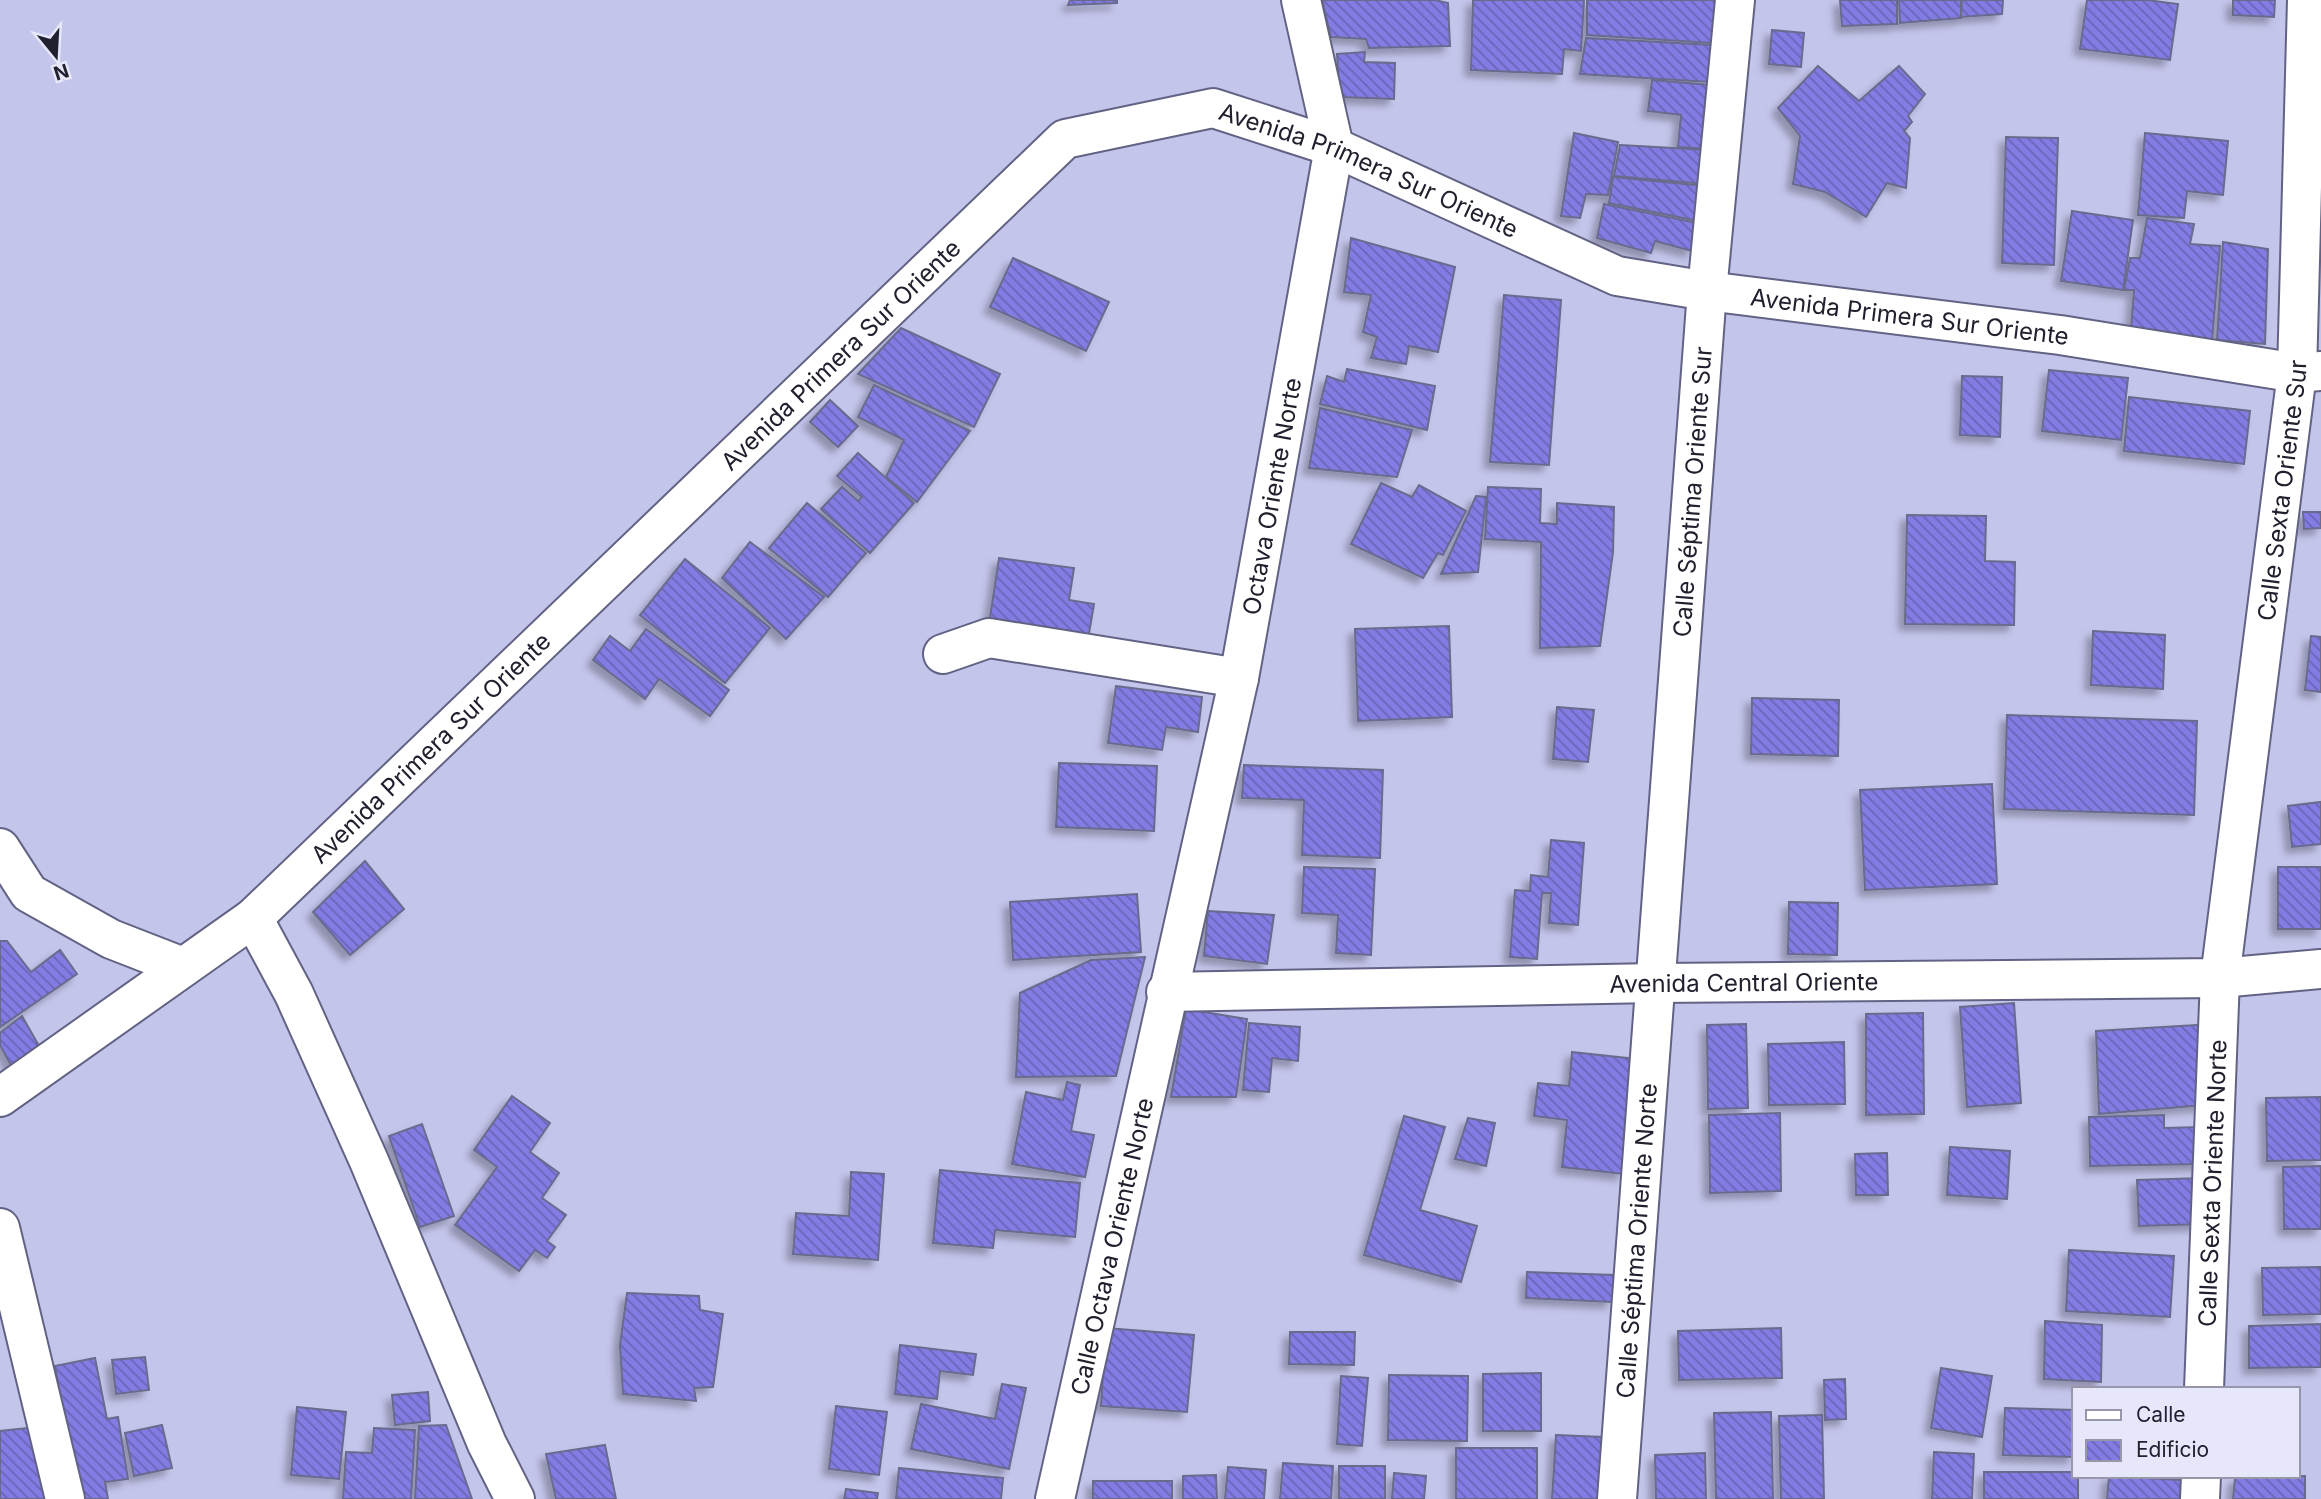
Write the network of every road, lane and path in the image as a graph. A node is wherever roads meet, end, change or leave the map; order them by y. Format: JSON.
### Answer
{"nodes":[{"id":1,"x":1301,"y":0,"type":"edge"},
{"id":2,"x":1735,"y":0,"type":"edge"},
{"id":3,"x":2307,"y":0,"type":"edge"},
{"id":4,"x":1334,"y":148,"type":"junction"},
{"id":5,"x":1707,"y":291,"type":"junction"},
{"id":6,"x":2309,"y":372,"type":"edge"},
{"id":7,"x":943,"y":654,"type":"dead end"},
{"id":8,"x":1239,"y":678,"type":"junction"},
{"id":9,"x":0,"y":848,"type":"edge"},
{"id":10,"x":253,"y":918,"type":"junction"},
{"id":11,"x":183,"y":967,"type":"junction"},
{"id":12,"x":2321,"y":969,"type":"edge"},
{"id":13,"x":2220,"y":978,"type":"junction"},
{"id":14,"x":1656,"y":983,"type":"junction"},
{"id":15,"x":1166,"y":992,"type":"junction"},
{"id":16,"x":0,"y":1097,"type":"edge"},
{"id":17,"x":0,"y":1228,"type":"edge"},
{"id":18,"x":2204,"y":1387,"type":"edge"},
{"id":19,"x":2201,"y":1478,"type":"edge"},
{"id":20,"x":65,"y":1499,"type":"edge"},
{"id":21,"x":515,"y":1499,"type":"edge"},
{"id":22,"x":1055,"y":1499,"type":"edge"},
{"id":23,"x":1617,"y":1499,"type":"edge"},
{"id":24,"x":2200,"y":1499,"type":"edge"}],
"edges":[{"from":1,"to":4,"type":"street","name":"Octava Oriente Norte"},
{"from":2,"to":5,"type":"street","name":"Calle Séptima Oriente Sur"},
{"from":3,"to":6,"type":"street","name":"Calle Sexta Oriente Sur"},
{"from":4,"to":5,"type":"street","name":"Avenida Primera Sur Oriente"},
{"from":4,"to":8,"type":"street","name":"Octava Oriente Norte"},
{"from":4,"to":10,"type":"street","name":"Avenida Primera Sur Oriente"},
{"from":5,"to":6,"type":"street","name":"Avenida Primera Sur Oriente"},
{"from":5,"to":14,"type":"street","name":"Calle Séptima Oriente Sur"},
{"from":6,"to":13,"type":"street","name":"Calle Sexta Oriente Sur"},
{"from":7,"to":8,"type":"street"},
{"from":8,"to":15,"type":"street","name":"Octava Oriente Norte"},
{"from":9,"to":11,"type":"street"},
{"from":10,"to":11,"type":"street","name":"Avenida Primera Sur Oriente"},
{"from":10,"to":21,"type":"street"},
{"from":11,"to":16,"type":"street","name":"Avenida Primera Sur Oriente"},
{"from":12,"to":13,"type":"street","name":"Avenida Central Oriente"},
{"from":13,"to":14,"type":"street","name":"Avenida Central Oriente"},
{"from":13,"to":18,"type":"street","name":"Calle Sexta Oriente Norte"},
{"from":14,"to":15,"type":"street","name":"Avenida Central Oriente"},
{"from":14,"to":23,"type":"street","name":"Calle Séptima Oriente Norte"},
{"from":15,"to":22,"type":"street","name":"Calle Octava Oriente Norte"},
{"from":17,"to":20,"type":"street"},
{"from":19,"to":24,"type":"street"}]}
